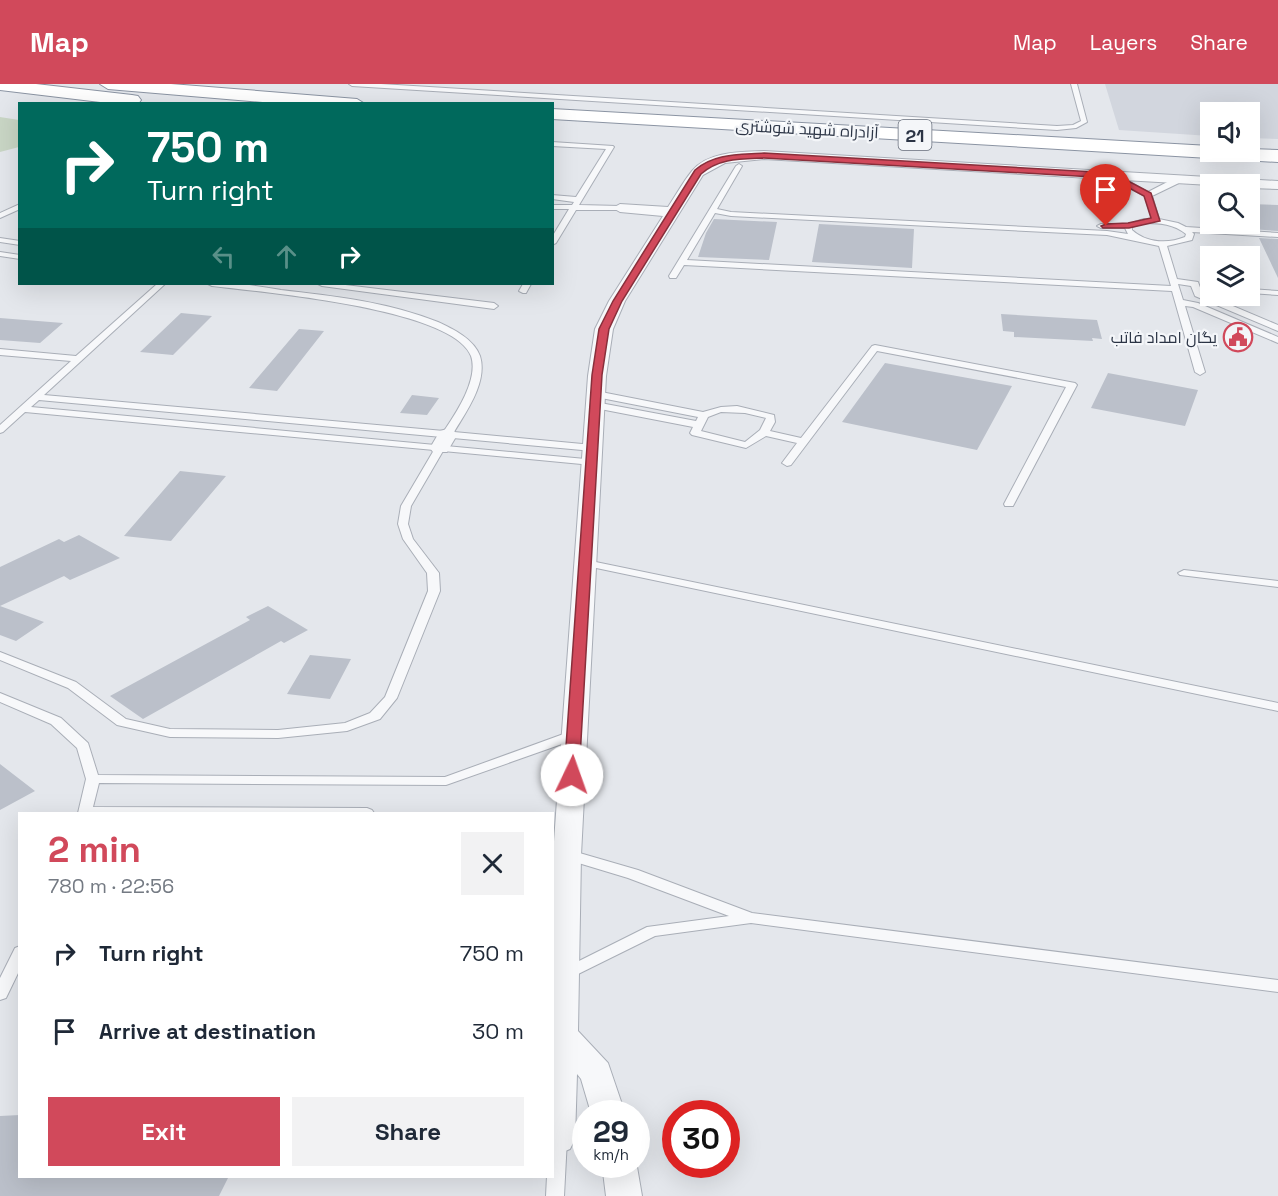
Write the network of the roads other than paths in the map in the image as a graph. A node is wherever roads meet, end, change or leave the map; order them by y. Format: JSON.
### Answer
{"nodes":[{"id":1,"x":108,"y":84,"type":"edge"},
{"id":2,"x":352,"y":84,"type":"edge"},
{"id":3,"x":1074,"y":84,"type":"edge"},
{"id":4,"x":0,"y":85,"type":"edge"},
{"id":5,"x":144,"y":102,"type":"edge"},
{"id":6,"x":332,"y":102,"type":"edge"},
{"id":7,"x":554,"y":114,"type":"edge"},
{"id":8,"x":554,"y":130,"type":"edge"},
{"id":9,"x":554,"y":144,"type":"edge"},
{"id":10,"x":1278,"y":156,"type":"edge"},
{"id":11,"x":739,"y":166,"type":"dead end"},
{"id":12,"x":1278,"y":171,"type":"edge"},
{"id":13,"x":1113,"y":176,"type":"junction"},
{"id":14,"x":1180,"y":179,"type":"junction"},
{"id":15,"x":1278,"y":185,"type":"edge"},
{"id":16,"x":1148,"y":195,"type":"junction"},
{"id":17,"x":554,"y":197,"type":"edge"},
{"id":18,"x":579,"y":200,"type":"junction"},
{"id":19,"x":18,"y":207,"type":"edge"},
{"id":20,"x":554,"y":207,"type":"edge"},
{"id":21,"x":620,"y":208,"type":"joint"},
{"id":22,"x":573,"y":209,"type":"junction"},
{"id":23,"x":711,"y":210,"type":"junction"},
{"id":24,"x":673,"y":212,"type":"junction"},
{"id":25,"x":0,"y":216,"type":"edge"},
{"id":26,"x":1156,"y":221,"type":"junction"},
{"id":27,"x":1129,"y":226,"type":"junction"},
{"id":28,"x":1187,"y":234,"type":"junction"},
{"id":29,"x":1278,"y":235,"type":"edge"},
{"id":30,"x":1139,"y":238,"type":"junction"},
{"id":31,"x":0,"y":240,"type":"edge"},
{"id":32,"x":554,"y":240,"type":"edge"},
{"id":33,"x":1278,"y":241,"type":"edge"},
{"id":34,"x":18,"y":243,"type":"edge"},
{"id":35,"x":1162,"y":243,"type":"junction"},
{"id":36,"x":0,"y":254,"type":"edge"},
{"id":37,"x":18,"y":257,"type":"edge"},
{"id":38,"x":681,"y":262,"type":"junction"},
{"id":39,"x":673,"y":276,"type":"dead end"},
{"id":40,"x":160,"y":285,"type":"edge"},
{"id":41,"x":219,"y":285,"type":"edge"},
{"id":42,"x":330,"y":285,"type":"edge"},
{"id":43,"x":1174,"y":285,"type":"junction"},
{"id":44,"x":1260,"y":291,"type":"edge"},
{"id":45,"x":1278,"y":292,"type":"edge"},
{"id":46,"x":1198,"y":294,"type":"junction"},
{"id":47,"x":1179,"y":302,"type":"junction"},
{"id":48,"x":494,"y":306,"type":"dead end"},
{"id":49,"x":1199,"y":306,"type":"junction"},
{"id":50,"x":1278,"y":328,"type":"edge"},
{"id":51,"x":1278,"y":340,"type":"edge"},
{"id":52,"x":0,"y":352,"type":"edge"},
{"id":53,"x":78,"y":359,"type":"junction"},
{"id":54,"x":1200,"y":372,"type":"dead end"},
{"id":55,"x":36,"y":397,"type":"junction"},
{"id":56,"x":596,"y":400,"type":"junction"},
{"id":57,"x":23,"y":409,"type":"junction"},
{"id":58,"x":704,"y":415,"type":"junction"},
{"id":59,"x":699,"y":425,"type":"junction"},
{"id":60,"x":0,"y":430,"type":"edge"},
{"id":61,"x":763,"y":432,"type":"junction"},
{"id":62,"x":444,"y":441,"type":"junction"},
{"id":63,"x":803,"y":441,"type":"junction"},
{"id":64,"x":593,"y":455,"type":"junction"},
{"id":65,"x":787,"y":463,"type":"dead end"},
{"id":66,"x":1009,"y":504,"type":"dead end"},
{"id":67,"x":586,"y":563,"type":"junction"},
{"id":68,"x":1184,"y":573,"type":"dead end"},
{"id":69,"x":1278,"y":584,"type":"edge"},
{"id":70,"x":0,"y":656,"type":"edge"},
{"id":71,"x":0,"y":697,"type":"edge"},
{"id":72,"x":1278,"y":707,"type":"edge"},
{"id":73,"x":574,"y":735,"type":"junction"},
{"id":74,"x":93,"y":779,"type":"junction"},
{"id":75,"x":85,"y":812,"type":"edge"},
{"id":76,"x":559,"y":852,"type":"edge"},
{"id":77,"x":751,"y":918,"type":"junction"},
{"id":78,"x":18,"y":956,"type":"edge"},
{"id":79,"x":563,"y":975,"type":"junction"},
{"id":80,"x":1278,"y":986,"type":"edge"},
{"id":81,"x":0,"y":994,"type":"edge"},
{"id":82,"x":562,"y":1036,"type":"junction"},
{"id":83,"x":604,"y":1100,"type":"edge"},
{"id":84,"x":556,"y":1129,"type":"edge"},
{"id":85,"x":622,"y":1178,"type":"edge"},
{"id":86,"x":555,"y":1196,"type":"edge"},
{"id":87,"x":624,"y":1196,"type":"edge"}],
"edges":[{"from":1,"to":6,"type":"highway"},
{"from":2,"to":3,"type":"lane"},
{"from":4,"to":5,"type":"highway"},
{"from":7,"to":10,"type":"highway","name":"آزادراه شهید شوشتری","number":"21"},
{"from":8,"to":12,"type":"highway","name":"آزادراه شهید شوشتری","number":"21"},
{"from":9,"to":18,"type":"lane"},
{"from":11,"to":23,"type":"lane"},
{"from":13,"to":14,"type":"street"},
{"from":13,"to":16,"type":"lane"},
{"from":13,"to":24,"type":"street"},
{"from":14,"to":15,"type":"street"},
{"from":14,"to":16,"type":"lane"},
{"from":16,"to":26,"type":"lane"},
{"from":17,"to":18,"type":"lane"},
{"from":18,"to":22,"type":"lane"},
{"from":19,"to":25,"type":"lane"},
{"from":20,"to":22,"type":"lane"},
{"from":21,"to":22,"type":"lane"},
{"from":21,"to":24,"type":"street"},
{"from":22,"to":32,"type":"lane"},
{"from":23,"to":27,"type":"lane"},
{"from":23,"to":30,"type":"lane"},
{"from":23,"to":38,"type":"lane"},
{"from":24,"to":56,"type":"street"},
{"from":26,"to":27,"type":"lane"},
{"from":26,"to":28,"type":"lane"},
{"from":27,"to":30,"type":"lane"},
{"from":28,"to":29,"type":"lane"},
{"from":28,"to":33,"type":"lane"},
{"from":28,"to":35,"type":"lane"},
{"from":30,"to":35,"type":"lane"},
{"from":31,"to":34,"type":"lane"},
{"from":35,"to":43,"type":"lane"},
{"from":36,"to":37,"type":"lane"},
{"from":38,"to":39,"type":"lane"},
{"from":38,"to":43,"type":"lane"},
{"from":40,"to":53,"type":"lane"},
{"from":41,"to":62,"type":"lane"},
{"from":42,"to":48,"type":"lane"},
{"from":43,"to":46,"type":"lane"},
{"from":43,"to":47,"type":"lane"},
{"from":44,"to":45,"type":"lane"},
{"from":46,"to":49,"type":"lane"},
{"from":46,"to":50,"type":"lane"},
{"from":47,"to":49,"type":"lane"},
{"from":47,"to":54,"type":"lane"},
{"from":49,"to":51,"type":"lane"},
{"from":52,"to":53,"type":"lane"},
{"from":53,"to":55,"type":"lane"},
{"from":55,"to":57,"type":"lane"},
{"from":55,"to":62,"type":"lane"},
{"from":56,"to":58,"type":"lane"},
{"from":56,"to":59,"type":"lane"},
{"from":56,"to":64,"type":"street"},
{"from":57,"to":60,"type":"lane"},
{"from":57,"to":62,"type":"lane"},
{"from":58,"to":59,"type":"lane"},
{"from":58,"to":61,"type":"lane"},
{"from":59,"to":61,"type":"lane"},
{"from":61,"to":63,"type":"lane"},
{"from":62,"to":64,"type":"lane"},
{"from":62,"to":64,"type":"lane"},
{"from":62,"to":70,"type":"lane"},
{"from":63,"to":65,"type":"lane"},
{"from":63,"to":66,"type":"lane"},
{"from":64,"to":67,"type":"street"},
{"from":67,"to":72,"type":"lane"},
{"from":67,"to":73,"type":"street"},
{"from":68,"to":69,"type":"lane"},
{"from":71,"to":74,"type":"lane"},
{"from":73,"to":74,"type":"lane"},
{"from":73,"to":76,"type":"street"},
{"from":74,"to":75,"type":"lane"},
{"from":76,"to":77,"type":"lane"},
{"from":76,"to":79,"type":"street"},
{"from":77,"to":79,"type":"lane"},
{"from":77,"to":80,"type":"lane"},
{"from":78,"to":81,"type":"lane"},
{"from":79,"to":82,"type":"street"},
{"from":82,"to":83,"type":"street"},
{"from":82,"to":84,"type":"street"},
{"from":84,"to":86,"type":"lane"},
{"from":85,"to":87,"type":"street"}]}
